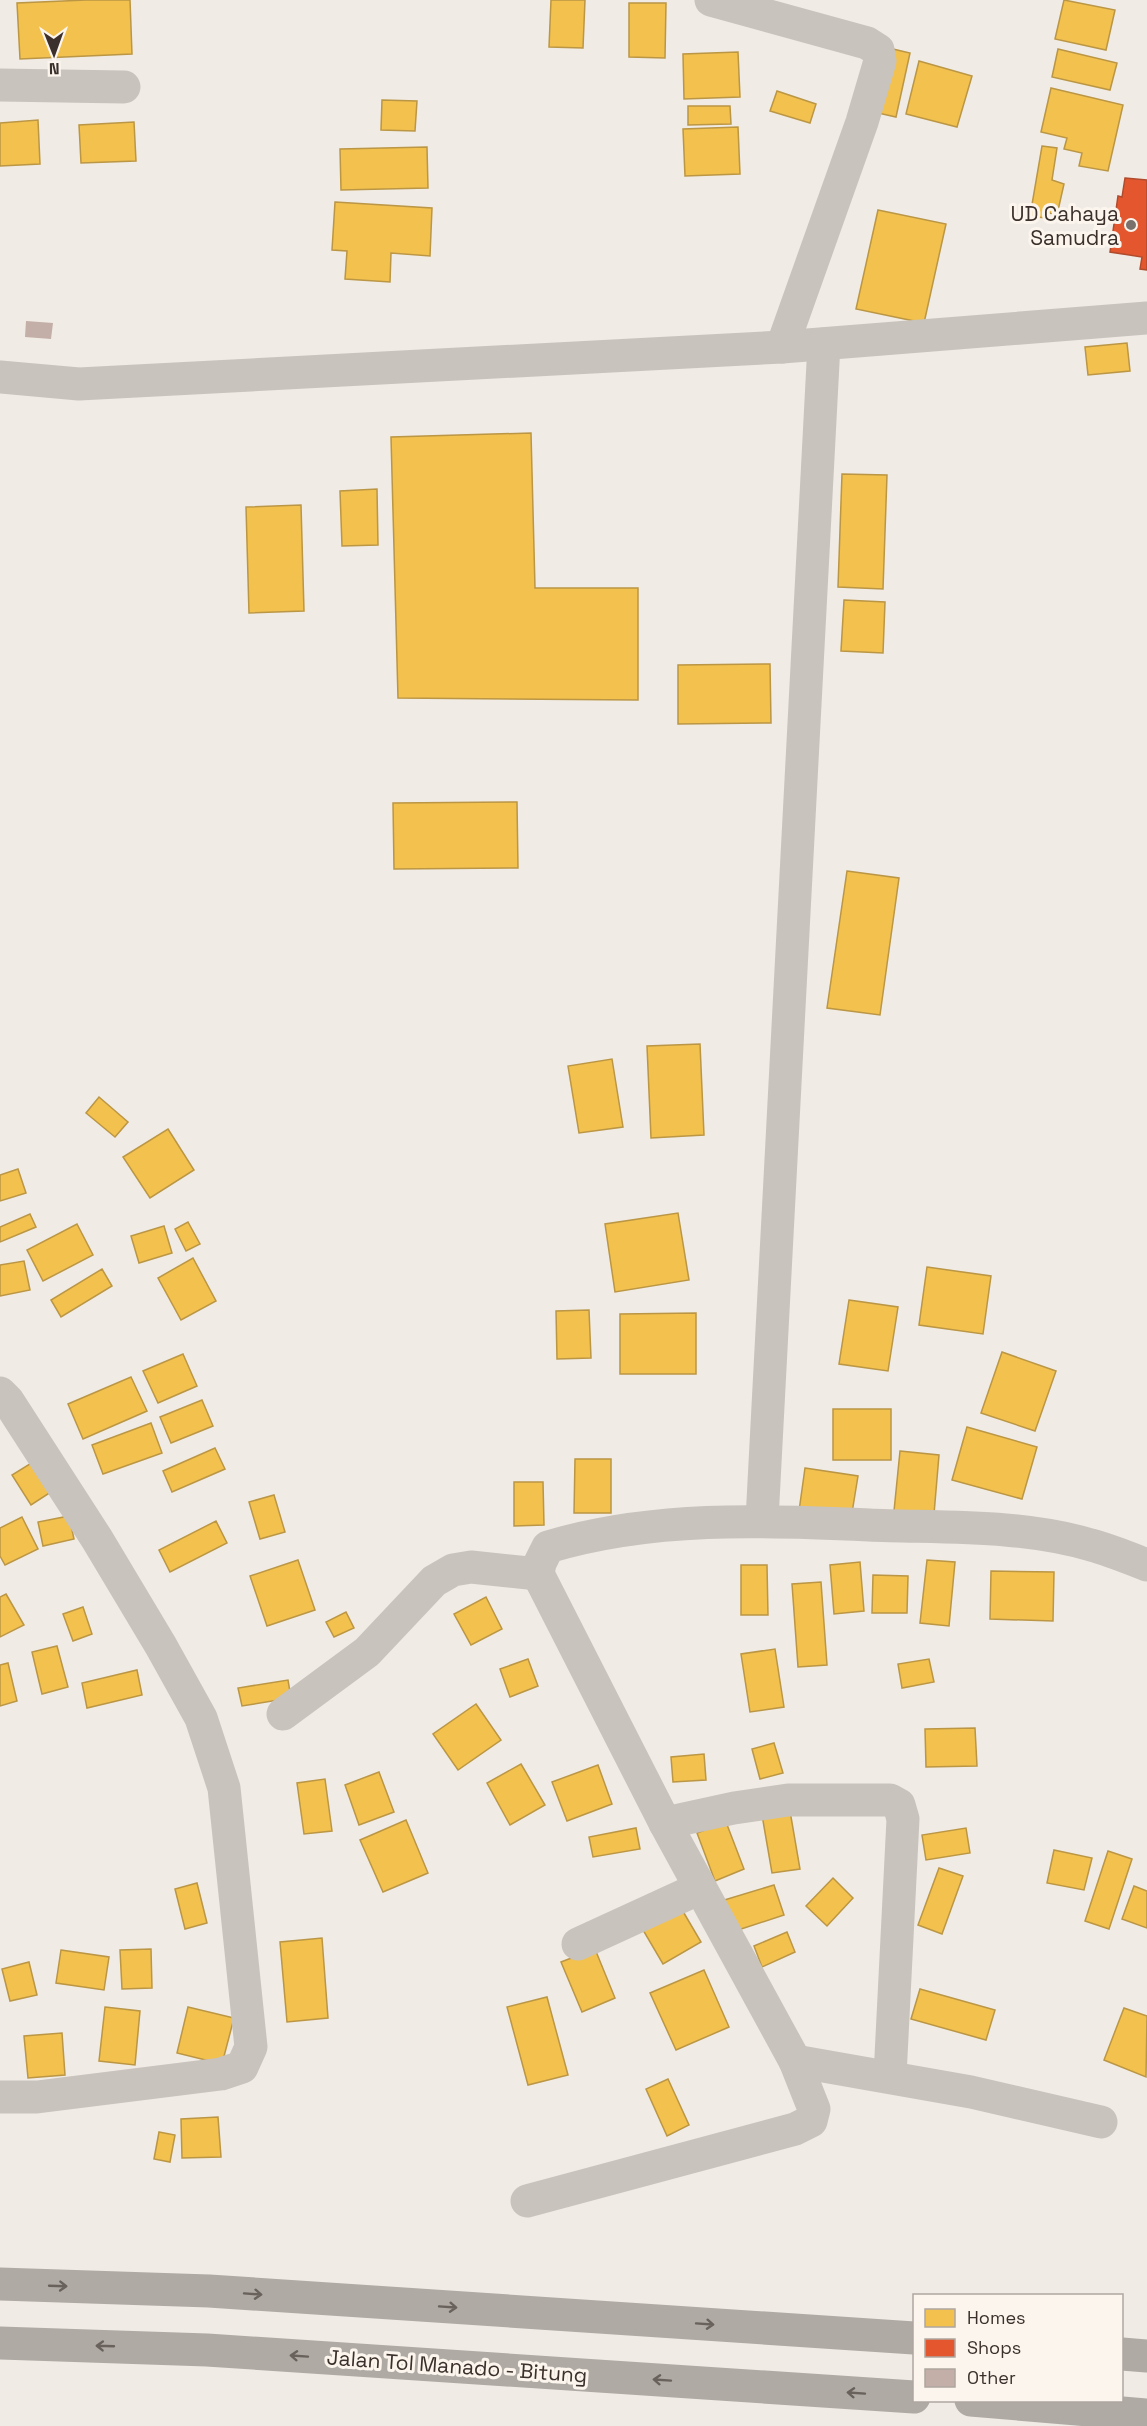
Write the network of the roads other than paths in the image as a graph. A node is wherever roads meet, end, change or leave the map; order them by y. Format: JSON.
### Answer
{"nodes":[{"id":1,"x":711,"y":0,"type":"edge"},
{"id":2,"x":0,"y":85,"type":"edge"},
{"id":3,"x":124,"y":87,"type":"dead end"},
{"id":4,"x":1147,"y":318,"type":"edge"},
{"id":5,"x":824,"y":344,"type":"junction"},
{"id":6,"x":782,"y":347,"type":"junction"},
{"id":7,"x":0,"y":377,"type":"edge"},
{"id":8,"x":0,"y":1394,"type":"edge"},
{"id":9,"x":762,"y":1520,"type":"junction"},
{"id":10,"x":1147,"y":1564,"type":"edge"},
{"id":11,"x":538,"y":1574,"type":"junction"},
{"id":12,"x":283,"y":1714,"type":"dead end"},
{"id":13,"x":665,"y":1823,"type":"junction"},
{"id":14,"x":700,"y":1888,"type":"junction"},
{"id":15,"x":578,"y":1944,"type":"dead end"},
{"id":16,"x":795,"y":2061,"type":"junction"},
{"id":17,"x":890,"y":2076,"type":"junction"},
{"id":18,"x":0,"y":2097,"type":"edge"},
{"id":19,"x":1101,"y":2122,"type":"dead end"},
{"id":20,"x":526,"y":2201,"type":"dead end"},
{"id":21,"x":0,"y":2284,"type":"edge"},
{"id":22,"x":913,"y":2338,"type":"edge"},
{"id":23,"x":0,"y":2343,"type":"edge"},
{"id":24,"x":1123,"y":2354,"type":"edge"},
{"id":25,"x":1147,"y":2356,"type":"edge"},
{"id":26,"x":913,"y":2397,"type":"edge"},
{"id":27,"x":994,"y":2402,"type":"edge"},
{"id":28,"x":1147,"y":2415,"type":"edge"}],
"edges":[{"from":1,"to":6,"type":"street"},
{"from":2,"to":3,"type":"street"},
{"from":4,"to":5,"type":"street"},
{"from":5,"to":6,"type":"street"},
{"from":5,"to":9,"type":"street"},
{"from":6,"to":7,"type":"street"},
{"from":8,"to":18,"type":"street"},
{"from":9,"to":10,"type":"street"},
{"from":9,"to":11,"type":"street"},
{"from":11,"to":12,"type":"street"},
{"from":11,"to":13,"type":"street"},
{"from":13,"to":14,"type":"street"},
{"from":13,"to":17,"type":"street"},
{"from":14,"to":15,"type":"street"},
{"from":14,"to":16,"type":"street"},
{"from":16,"to":17,"type":"street"},
{"from":16,"to":20,"type":"street"},
{"from":17,"to":19,"type":"street"},
{"from":21,"to":22,"type":"highway","one_way":true},
{"from":26,"to":23,"type":"highway","name":"Jalan Tol Manado - Bitung","one_way":true},
{"from":24,"to":25,"type":"highway"},
{"from":27,"to":28,"type":"highway"}]}
